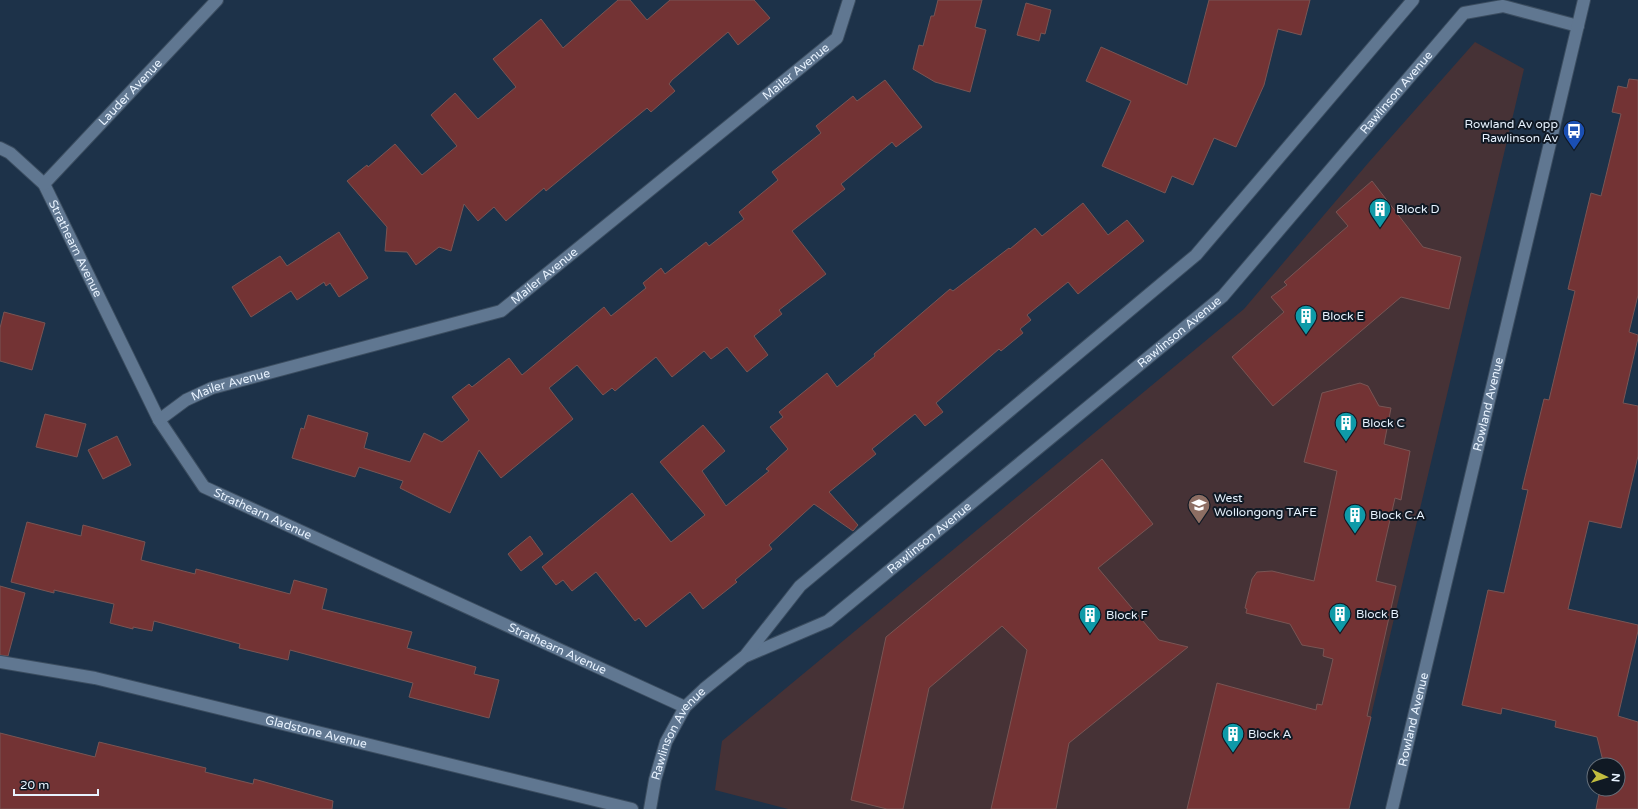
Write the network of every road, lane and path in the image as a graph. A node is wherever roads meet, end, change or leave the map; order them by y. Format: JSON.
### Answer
{"nodes":[{"id":1,"x":217,"y":0,"type":"edge"},
{"id":2,"x":850,"y":0,"type":"edge"},
{"id":3,"x":1413,"y":0,"type":"edge"},
{"id":4,"x":1584,"y":0,"type":"edge"},
{"id":5,"x":1578,"y":26,"type":"junction"},
{"id":6,"x":0,"y":148,"type":"edge"},
{"id":7,"x":44,"y":184,"type":"junction"},
{"id":8,"x":159,"y":420,"type":"junction"},
{"id":9,"x":745,"y":656,"type":"junction"},
{"id":10,"x":0,"y":662,"type":"edge"},
{"id":11,"x":685,"y":707,"type":"junction"},
{"id":12,"x":632,"y":809,"type":"edge"},
{"id":13,"x":650,"y":809,"type":"edge"},
{"id":14,"x":1392,"y":809,"type":"edge"}],
"edges":[{"from":1,"to":7,"type":"street","name":"Lauder Avenue"},
{"from":2,"to":8,"type":"street","name":"Mailer Avenue"},
{"from":3,"to":9,"type":"street","name":"Rawlinson Avenue"},
{"from":4,"to":5,"type":"street","name":"Rowland Avenue"},
{"from":5,"to":9,"type":"street","name":"Rawlinson Avenue"},
{"from":5,"to":14,"type":"street","name":"Rowland Avenue"},
{"from":6,"to":7,"type":"street","name":"Strathearn Avenue"},
{"from":7,"to":8,"type":"street","name":"Strathearn Avenue"},
{"from":8,"to":11,"type":"street","name":"Strathearn Avenue"},
{"from":9,"to":11,"type":"street","name":"Rawlinson Avenue"},
{"from":10,"to":12,"type":"street","name":"Gladstone Avenue"},
{"from":11,"to":13,"type":"street","name":"Rawlinson Avenue"}]}
